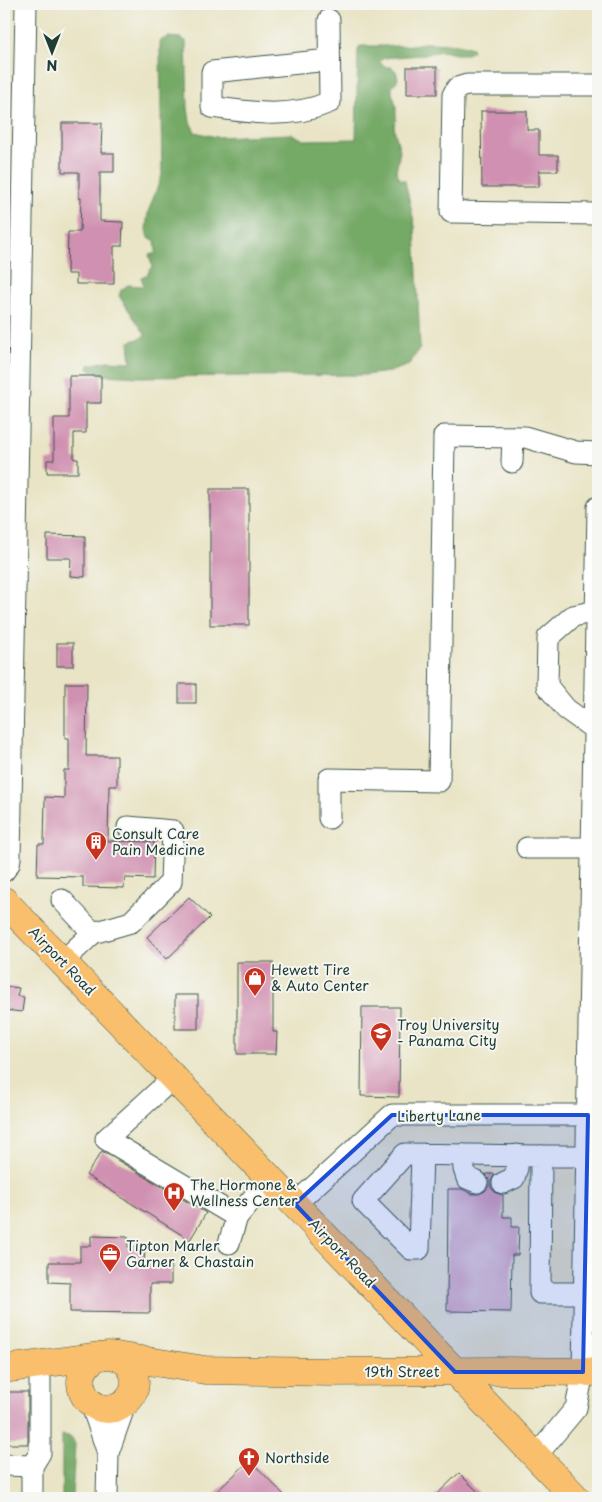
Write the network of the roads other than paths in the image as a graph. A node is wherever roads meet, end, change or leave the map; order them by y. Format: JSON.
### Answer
{"nodes":[{"id":1,"x":26,"y":4,"type":"edge"},
{"id":2,"x":329,"y":20,"type":"dead end"},
{"id":3,"x":330,"y":60,"type":"junction"},
{"id":4,"x":598,"y":85,"type":"edge"},
{"id":5,"x":598,"y":214,"type":"edge"},
{"id":6,"x":513,"y":437,"type":"junction"},
{"id":7,"x":598,"y":453,"type":"edge"},
{"id":8,"x":512,"y":462,"type":"dead end"},
{"id":9,"x":598,"y":507,"type":"edge"},
{"id":10,"x":596,"y":611,"type":"junction"},
{"id":11,"x":596,"y":729,"type":"edge"},
{"id":12,"x":329,"y":818,"type":"dead end"},
{"id":13,"x":128,"y":827,"type":"dead end"},
{"id":14,"x":527,"y":848,"type":"dead end"},
{"id":15,"x":592,"y":848,"type":"junction"},
{"id":16,"x":4,"y":871,"type":"edge"},
{"id":17,"x":62,"y":900,"type":"dead end"},
{"id":18,"x":4,"y":901,"type":"edge"},
{"id":19,"x":93,"y":933,"type":"junction"},
{"id":20,"x":62,"y":962,"type":"junction"},
{"id":21,"x":173,"y":1078,"type":"junction"},
{"id":22,"x":592,"y":1104,"type":"edge"},
{"id":23,"x":422,"y":1154,"type":"dead end"},
{"id":24,"x":463,"y":1155,"type":"junction"},
{"id":25,"x":517,"y":1155,"type":"junction"},
{"id":26,"x":541,"y":1156,"type":"junction"},
{"id":27,"x":587,"y":1156,"type":"junction"},
{"id":28,"x":270,"y":1178,"type":"junction"},
{"id":29,"x":477,"y":1182,"type":"dead end"},
{"id":30,"x":503,"y":1183,"type":"dead end"},
{"id":31,"x":295,"y":1204,"type":"junction"},
{"id":32,"x":237,"y":1217,"type":"junction"},
{"id":33,"x":229,"y":1243,"type":"dead end"},
{"id":34,"x":584,"y":1293,"type":"junction"},
{"id":35,"x":108,"y":1356,"type":"junction"},
{"id":36,"x":4,"y":1370,"type":"edge"},
{"id":37,"x":205,"y":1370,"type":"junction"},
{"id":38,"x":455,"y":1372,"type":"junction"},
{"id":39,"x":590,"y":1372,"type":"edge"},
{"id":40,"x":40,"y":1377,"type":"junction"},
{"id":41,"x":129,"y":1397,"type":"junction"},
{"id":42,"x":88,"y":1399,"type":"junction"},
{"id":43,"x":108,"y":1453,"type":"junction"},
{"id":44,"x":536,"y":1456,"type":"junction"},
{"id":45,"x":4,"y":1466,"type":"edge"},
{"id":46,"x":32,"y":1466,"type":"junction"},
{"id":47,"x":32,"y":1498,"type":"edge"},
{"id":48,"x":107,"y":1498,"type":"edge"},
{"id":49,"x":576,"y":1498,"type":"edge"}],
"edges":[{"from":1,"to":16,"type":"street"},
{"from":2,"to":3,"type":"street"},
{"from":3,"to":3,"type":"street"},
{"from":4,"to":5,"type":"street"},
{"from":6,"to":7,"type":"street"},
{"from":6,"to":8,"type":"street"},
{"from":6,"to":12,"type":"street"},
{"from":9,"to":10,"type":"street"},
{"from":10,"to":11,"type":"street"},
{"from":10,"to":11,"type":"street"},
{"from":11,"to":15,"type":"street"},
{"from":13,"to":19,"type":"street"},
{"from":14,"to":15,"type":"street"},
{"from":15,"to":22,"type":"street"},
{"from":17,"to":19,"type":"street"},
{"from":18,"to":20,"type":"main road","name":"Airport Road"},
{"from":19,"to":20,"type":"street"},
{"from":20,"to":21,"type":"main road","name":"Airport Road"},
{"from":21,"to":28,"type":"main road","name":"Airport Road"},
{"from":21,"to":32,"type":"street"},
{"from":22,"to":27,"type":"street"},
{"from":22,"to":31,"type":"street","name":"Liberty Lane"},
{"from":23,"to":24,"type":"street"},
{"from":24,"to":25,"type":"street"},
{"from":24,"to":29,"type":"street"},
{"from":25,"to":26,"type":"street"},
{"from":25,"to":30,"type":"street"},
{"from":26,"to":27,"type":"street"},
{"from":26,"to":34,"type":"street"},
{"from":27,"to":34,"type":"street"},
{"from":28,"to":31,"type":"main road","name":"Airport Road"},
{"from":28,"to":32,"type":"street"},
{"from":31,"to":38,"type":"main road","name":"Airport Road"},
{"from":32,"to":33,"type":"street"},
{"from":34,"to":39,"type":"street"},
{"from":35,"to":36,"type":"main road","name":"19th Street"},
{"from":35,"to":37,"type":"main road","name":"19th Street"},
{"from":35,"to":41,"type":"main road"},
{"from":35,"to":42,"type":"main road"},
{"from":36,"to":40,"type":"main road","name":"19th Street"},
{"from":37,"to":38,"type":"main road","name":"19th Street"},
{"from":37,"to":41,"type":"main road","name":"19th Street"},
{"from":38,"to":39,"type":"main road","name":"19th Street"},
{"from":38,"to":44,"type":"main road","name":"Airport Road"},
{"from":39,"to":44,"type":"street"},
{"from":40,"to":42,"type":"main road","name":"19th Street"},
{"from":40,"to":46,"type":"street"},
{"from":41,"to":42,"type":"main road"},
{"from":41,"to":43,"type":"street"},
{"from":42,"to":43,"type":"street"},
{"from":43,"to":48,"type":"street"},
{"from":44,"to":49,"type":"main road","name":"Airport Road"},
{"from":45,"to":46,"type":"street"},
{"from":46,"to":47,"type":"street"}]}
